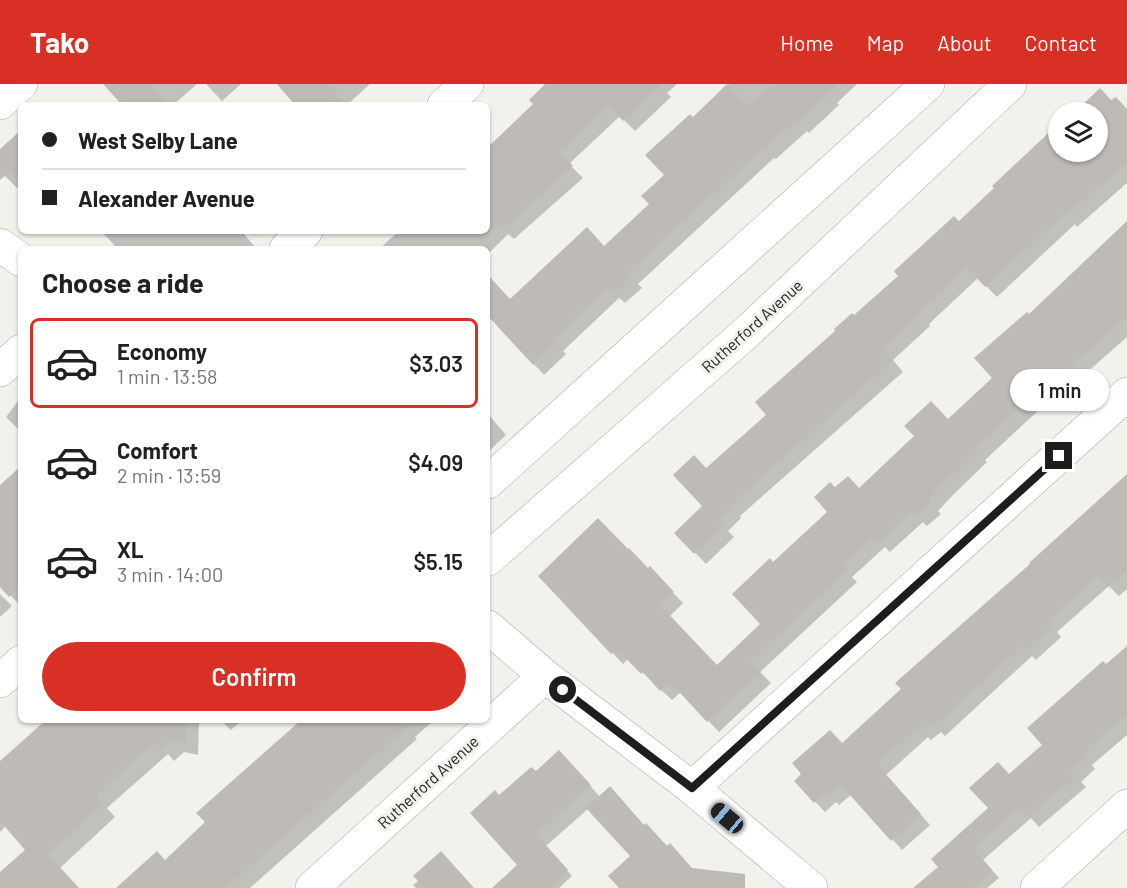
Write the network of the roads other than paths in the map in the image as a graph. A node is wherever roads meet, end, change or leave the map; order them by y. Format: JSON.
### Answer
{"nodes":[{"id":1,"x":21,"y":84,"type":"edge"},
{"id":2,"x":467,"y":84,"type":"edge"},
{"id":3,"x":928,"y":84,"type":"edge"},
{"id":4,"x":1010,"y":84,"type":"edge"},
{"id":5,"x":447,"y":102,"type":"edge"},
{"id":6,"x":0,"y":103,"type":"edge"},
{"id":7,"x":303,"y":234,"type":"edge"},
{"id":8,"x":0,"y":244,"type":"edge"},
{"id":9,"x":289,"y":246,"type":"edge"},
{"id":10,"x":18,"y":258,"type":"edge"},
{"id":11,"x":18,"y":354,"type":"edge"},
{"id":12,"x":0,"y":370,"type":"edge"},
{"id":13,"x":1127,"y":394,"type":"edge"},
{"id":14,"x":490,"y":480,"type":"edge"},
{"id":15,"x":490,"y":557,"type":"edge"},
{"id":16,"x":490,"y":629,"type":"edge"},
{"id":17,"x":18,"y":665,"type":"edge"},
{"id":18,"x":545,"y":676,"type":"junction"},
{"id":19,"x":0,"y":681,"type":"edge"},
{"id":20,"x":692,"y":788,"type":"junction"},
{"id":21,"x":1127,"y":806,"type":"edge"},
{"id":22,"x":799,"y":885,"type":"edge"},
{"id":23,"x":312,"y":888,"type":"edge"},
{"id":24,"x":1037,"y":888,"type":"edge"}],
"edges":[{"from":1,"to":6,"type":"street"},
{"from":2,"to":5,"type":"street"},
{"from":3,"to":14,"type":"street"},
{"from":4,"to":15,"type":"street","name":"Rutherford Avenue"},
{"from":7,"to":9,"type":"street"},
{"from":8,"to":10,"type":"street"},
{"from":11,"to":12,"type":"street"},
{"from":13,"to":20,"type":"street"},
{"from":16,"to":18,"type":"street"},
{"from":17,"to":19,"type":"street"},
{"from":18,"to":20,"type":"street"},
{"from":18,"to":23,"type":"street","name":"Rutherford Avenue"},
{"from":20,"to":22,"type":"street"},
{"from":21,"to":24,"type":"street"}]}
